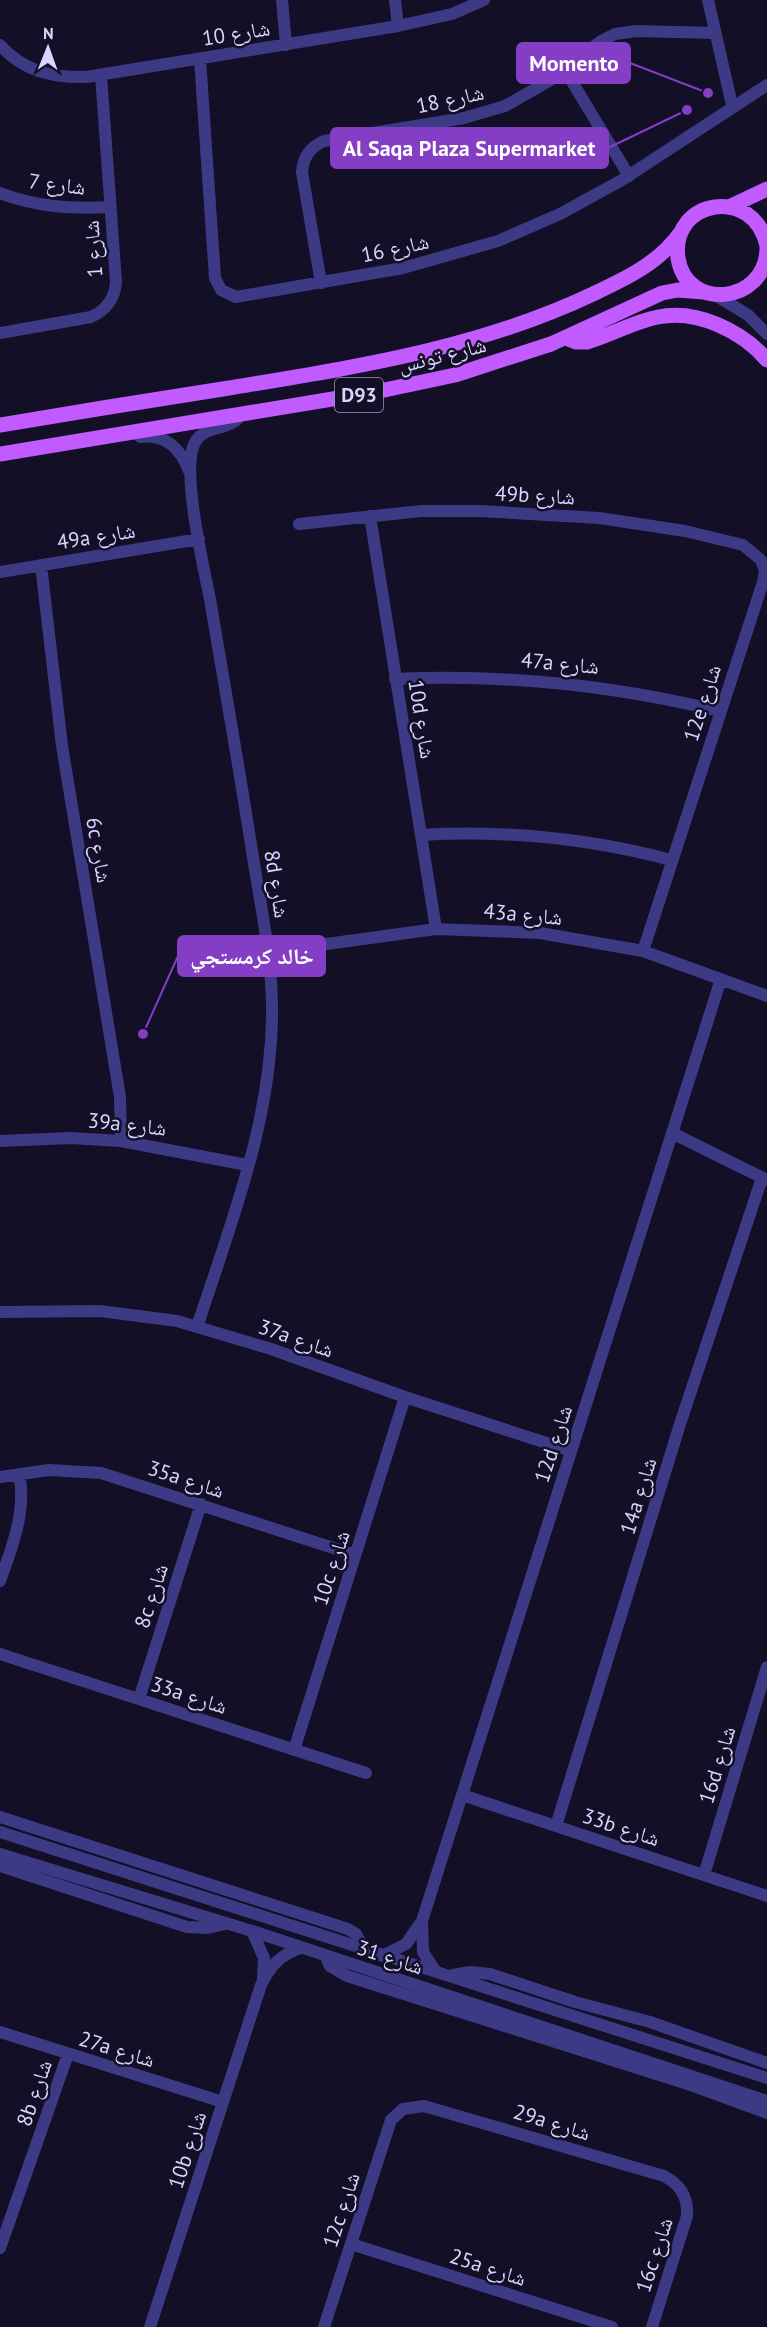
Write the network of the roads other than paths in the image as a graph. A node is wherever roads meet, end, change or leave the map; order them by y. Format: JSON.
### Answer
{"nodes":[{"id":1,"x":282,"y":0,"type":"edge"},
{"id":2,"x":395,"y":0,"type":"edge"},
{"id":3,"x":484,"y":0,"type":"edge"},
{"id":4,"x":708,"y":0,"type":"edge"},
{"id":5,"x":398,"y":26,"type":"junction"},
{"id":6,"x":715,"y":33,"type":"junction"},
{"id":7,"x":0,"y":45,"type":"edge"},
{"id":8,"x":286,"y":45,"type":"junction"},
{"id":9,"x":200,"y":59,"type":"junction"},
{"id":10,"x":565,"y":70,"type":"junction"},
{"id":11,"x":101,"y":75,"type":"junction"},
{"id":12,"x":767,"y":85,"type":"edge"},
{"id":13,"x":732,"y":105,"type":"junction"},
{"id":14,"x":629,"y":176,"type":"junction"},
{"id":15,"x":767,"y":189,"type":"edge"},
{"id":16,"x":0,"y":193,"type":"edge"},
{"id":17,"x":730,"y":206,"type":"junction"},
{"id":18,"x":110,"y":207,"type":"junction"},
{"id":19,"x":681,"y":232,"type":"junction"},
{"id":20,"x":767,"y":248,"type":"edge"},
{"id":21,"x":766,"y":272,"type":"edge"},
{"id":22,"x":321,"y":283,"type":"junction"},
{"id":23,"x":709,"y":293,"type":"junction"},
{"id":24,"x":0,"y":333,"type":"edge"},
{"id":25,"x":767,"y":333,"type":"edge"},
{"id":26,"x":566,"y":338,"type":"junction"},
{"id":27,"x":767,"y":360,"type":"edge"},
{"id":28,"x":242,"y":413,"type":"junction"},
{"id":29,"x":0,"y":425,"type":"edge"},
{"id":30,"x":107,"y":435,"type":"junction"},
{"id":31,"x":0,"y":454,"type":"edge"},
{"id":32,"x":191,"y":477,"type":"junction"},
{"id":33,"x":370,"y":516,"type":"junction"},
{"id":34,"x":298,"y":524,"type":"dead end"},
{"id":35,"x":199,"y":539,"type":"junction"},
{"id":36,"x":761,"y":560,"type":"joint"},
{"id":37,"x":41,"y":565,"type":"junction"},
{"id":38,"x":0,"y":572,"type":"edge"},
{"id":39,"x":395,"y":680,"type":"junction"},
{"id":40,"x":719,"y":711,"type":"junction"},
{"id":41,"x":421,"y":835,"type":"junction"},
{"id":42,"x":671,"y":860,"type":"junction"},
{"id":43,"x":435,"y":929,"type":"junction"},
{"id":44,"x":643,"y":951,"type":"junction"},
{"id":45,"x":268,"y":952,"type":"junction"},
{"id":46,"x":721,"y":979,"type":"junction"},
{"id":47,"x":767,"y":996,"type":"edge"},
{"id":48,"x":672,"y":1133,"type":"junction"},
{"id":49,"x":0,"y":1141,"type":"edge"},
{"id":50,"x":121,"y":1141,"type":"junction"},
{"id":51,"x":247,"y":1165,"type":"junction"},
{"id":52,"x":765,"y":1179,"type":"edge"},
{"id":53,"x":0,"y":1312,"type":"edge"},
{"id":54,"x":197,"y":1327,"type":"junction"},
{"id":55,"x":405,"y":1397,"type":"junction"},
{"id":56,"x":571,"y":1451,"type":"junction"},
{"id":57,"x":19,"y":1474,"type":"junction"},
{"id":58,"x":0,"y":1478,"type":"edge"},
{"id":59,"x":201,"y":1504,"type":"junction"},
{"id":60,"x":355,"y":1556,"type":"junction"},
{"id":61,"x":0,"y":1581,"type":"edge"},
{"id":62,"x":0,"y":1654,"type":"edge"},
{"id":63,"x":767,"y":1667,"type":"edge"},
{"id":64,"x":139,"y":1699,"type":"junction"},
{"id":65,"x":294,"y":1750,"type":"junction"},
{"id":66,"x":366,"y":1773,"type":"dead end"},
{"id":67,"x":462,"y":1795,"type":"junction"},
{"id":68,"x":0,"y":1817,"type":"edge"},
{"id":69,"x":556,"y":1826,"type":"junction"},
{"id":70,"x":0,"y":1832,"type":"edge"},
{"id":71,"x":0,"y":1854,"type":"edge"},
{"id":72,"x":0,"y":1866,"type":"edge"},
{"id":73,"x":704,"y":1875,"type":"junction"},
{"id":74,"x":767,"y":1896,"type":"edge"},
{"id":75,"x":422,"y":1921,"type":"junction"},
{"id":76,"x":226,"y":1924,"type":"junction"},
{"id":77,"x":252,"y":1932,"type":"junction"},
{"id":78,"x":300,"y":1948,"type":"junction"},
{"id":79,"x":365,"y":1951,"type":"junction"},
{"id":80,"x":325,"y":1956,"type":"junction"},
{"id":81,"x":382,"y":1956,"type":"junction"},
{"id":82,"x":436,"y":1972,"type":"junction"},
{"id":83,"x":450,"y":1975,"type":"junction"},
{"id":84,"x":261,"y":1985,"type":"junction"},
{"id":85,"x":0,"y":2032,"type":"edge"},
{"id":86,"x":68,"y":2054,"type":"junction"},
{"id":87,"x":767,"y":2063,"type":"edge"},
{"id":88,"x":767,"y":2078,"type":"edge"},
{"id":89,"x":767,"y":2101,"type":"edge"},
{"id":90,"x":223,"y":2102,"type":"junction"},
{"id":91,"x":403,"y":2109,"type":"joint"},
{"id":92,"x":767,"y":2113,"type":"edge"},
{"id":93,"x":684,"y":2193,"type":"joint"},
{"id":94,"x":351,"y":2244,"type":"junction"},
{"id":95,"x":0,"y":2248,"type":"edge"},
{"id":96,"x":150,"y":2327,"type":"edge"},
{"id":97,"x":324,"y":2327,"type":"edge"},
{"id":98,"x":612,"y":2327,"type":"edge"},
{"id":99,"x":651,"y":2327,"type":"edge"}],
"edges":[{"from":1,"to":8,"type":"street"},
{"from":2,"to":5,"type":"street"},
{"from":3,"to":5,"type":"street","name":"شارع 10"},
{"from":4,"to":6,"type":"street"},
{"from":5,"to":8,"type":"street","name":"شارع 10"},
{"from":6,"to":10,"type":"street","name":"شارع 18"},
{"from":6,"to":13,"type":"street"},
{"from":7,"to":11,"type":"street","name":"شارع 10"},
{"from":8,"to":9,"type":"street","name":"شارع 10"},
{"from":9,"to":11,"type":"street","name":"شارع 10"},
{"from":9,"to":22,"type":"street","name":"شارع 16"},
{"from":10,"to":14,"type":"street"},
{"from":10,"to":22,"type":"street","name":"شارع 18"},
{"from":11,"to":18,"type":"street","name":"شارع 1"},
{"from":12,"to":13,"type":"street","name":"شارع 16"},
{"from":13,"to":14,"type":"street","name":"شارع 16"},
{"from":14,"to":22,"type":"street","name":"شارع 16"},
{"from":15,"to":17,"type":"main road"},
{"from":16,"to":18,"type":"street","name":"شارع 7"},
{"from":17,"to":19,"type":"main road"},
{"from":17,"to":20,"type":"main road"},
{"from":18,"to":24,"type":"street","name":"شارع 1"},
{"from":19,"to":23,"type":"main road"},
{"from":19,"to":29,"type":"main road","name":"شارع تونس","number":"D93"},
{"from":20,"to":21,"type":"main road"},
{"from":21,"to":23,"type":"main road"},
{"from":23,"to":25,"type":"street"},
{"from":23,"to":26,"type":"main road","name":"شارع تونس","number":"D93"},
{"from":26,"to":27,"type":"main road"},
{"from":26,"to":28,"type":"main road","name":"شارع تونس","number":"D93"},
{"from":28,"to":30,"type":"main road","name":"شارع تونس","number":"D93"},
{"from":28,"to":32,"type":"street","name":"8d شارع"},
{"from":30,"to":31,"type":"main road","name":"شارع تونس","number":"D93"},
{"from":30,"to":32,"type":"street","name":"8d شارع"},
{"from":32,"to":35,"type":"street","name":"8d شارع"},
{"from":33,"to":34,"type":"street","name":"49b شارع"},
{"from":33,"to":36,"type":"street","name":"49b شارع"},
{"from":33,"to":39,"type":"street","name":"10d شارع"},
{"from":35,"to":37,"type":"street","name":"49a شارع"},
{"from":35,"to":45,"type":"street","name":"8d شارع"},
{"from":36,"to":40,"type":"street","name":"12e شارع"},
{"from":37,"to":38,"type":"street","name":"49a شارع"},
{"from":37,"to":50,"type":"street","name":"6c شارع"},
{"from":39,"to":40,"type":"street","name":"47a شارع"},
{"from":39,"to":41,"type":"street","name":"10d شارع"},
{"from":40,"to":42,"type":"street","name":"12e شارع"},
{"from":41,"to":42,"type":"street"},
{"from":41,"to":43,"type":"street","name":"10d شارع"},
{"from":42,"to":44,"type":"street","name":"12e شارع"},
{"from":43,"to":44,"type":"street","name":"43a شارع"},
{"from":43,"to":45,"type":"street","name":"43a شارع"},
{"from":44,"to":46,"type":"street","name":"43a شارع"},
{"from":45,"to":51,"type":"street","name":"8d شارع"},
{"from":46,"to":47,"type":"street","name":"43a شارع"},
{"from":46,"to":48,"type":"street","name":"12d شارع"},
{"from":48,"to":52,"type":"street"},
{"from":48,"to":56,"type":"street","name":"12d شارع"},
{"from":49,"to":50,"type":"street","name":"39a شارع"},
{"from":50,"to":51,"type":"street","name":"39a شارع"},
{"from":51,"to":54,"type":"street","name":"8d شارع"},
{"from":52,"to":69,"type":"street","name":"14a شارع"},
{"from":53,"to":54,"type":"street","name":"37a شارع"},
{"from":54,"to":55,"type":"street","name":"37a شارع"},
{"from":55,"to":56,"type":"street","name":"37a شارع"},
{"from":55,"to":60,"type":"street","name":"10c شارع"},
{"from":56,"to":67,"type":"street","name":"12d شارع"},
{"from":57,"to":58,"type":"street","name":"35a شارع"},
{"from":57,"to":59,"type":"street","name":"35a شارع"},
{"from":57,"to":61,"type":"street"},
{"from":59,"to":60,"type":"street","name":"35a شارع"},
{"from":59,"to":64,"type":"street","name":"8c شارع"},
{"from":60,"to":65,"type":"street","name":"10c شارع"},
{"from":62,"to":64,"type":"street","name":"33a شارع"},
{"from":63,"to":73,"type":"street","name":"16d شارع"},
{"from":64,"to":65,"type":"street","name":"33a شارع"},
{"from":65,"to":66,"type":"street","name":"33a شارع"},
{"from":67,"to":69,"type":"street","name":"33b شارع"},
{"from":67,"to":75,"type":"street","name":"12d شارع"},
{"from":68,"to":79,"type":"street"},
{"from":69,"to":73,"type":"street","name":"33b شارع"},
{"from":70,"to":79,"type":"street","name":"شارع 31"},
{"from":71,"to":76,"type":"street","name":"شارع 31"},
{"from":72,"to":76,"type":"street"},
{"from":73,"to":74,"type":"street","name":"33b شارع"},
{"from":75,"to":81,"type":"street","name":"12d شارع"},
{"from":75,"to":82,"type":"street","name":"12d شارع"},
{"from":76,"to":77,"type":"street","name":"شارع 31"},
{"from":77,"to":78,"type":"street","name":"شارع 31"},
{"from":77,"to":84,"type":"street","name":"10b شارع"},
{"from":78,"to":80,"type":"street","name":"شارع 31"},
{"from":78,"to":84,"type":"street","name":"10b شارع"},
{"from":79,"to":81,"type":"street","name":"شارع 31"},
{"from":80,"to":89,"type":"street","name":"شارع 31"},
{"from":80,"to":92,"type":"street"},
{"from":81,"to":82,"type":"street","name":"شارع 31"},
{"from":82,"to":83,"type":"street","name":"شارع 31"},
{"from":83,"to":87,"type":"street"},
{"from":83,"to":88,"type":"street","name":"شارع 31"},
{"from":84,"to":90,"type":"street","name":"10b شارع"},
{"from":85,"to":86,"type":"street","name":"27a شارع"},
{"from":86,"to":90,"type":"street","name":"27a شارع"},
{"from":86,"to":95,"type":"street","name":"8b شارع"},
{"from":90,"to":96,"type":"street","name":"10b شارع"},
{"from":91,"to":93,"type":"street","name":"29a شارع"},
{"from":91,"to":94,"type":"street","name":"12c شارع"},
{"from":93,"to":99,"type":"street","name":"16c شارع"},
{"from":94,"to":97,"type":"street","name":"12c شارع"},
{"from":94,"to":98,"type":"street","name":"25a شارع"}]}
